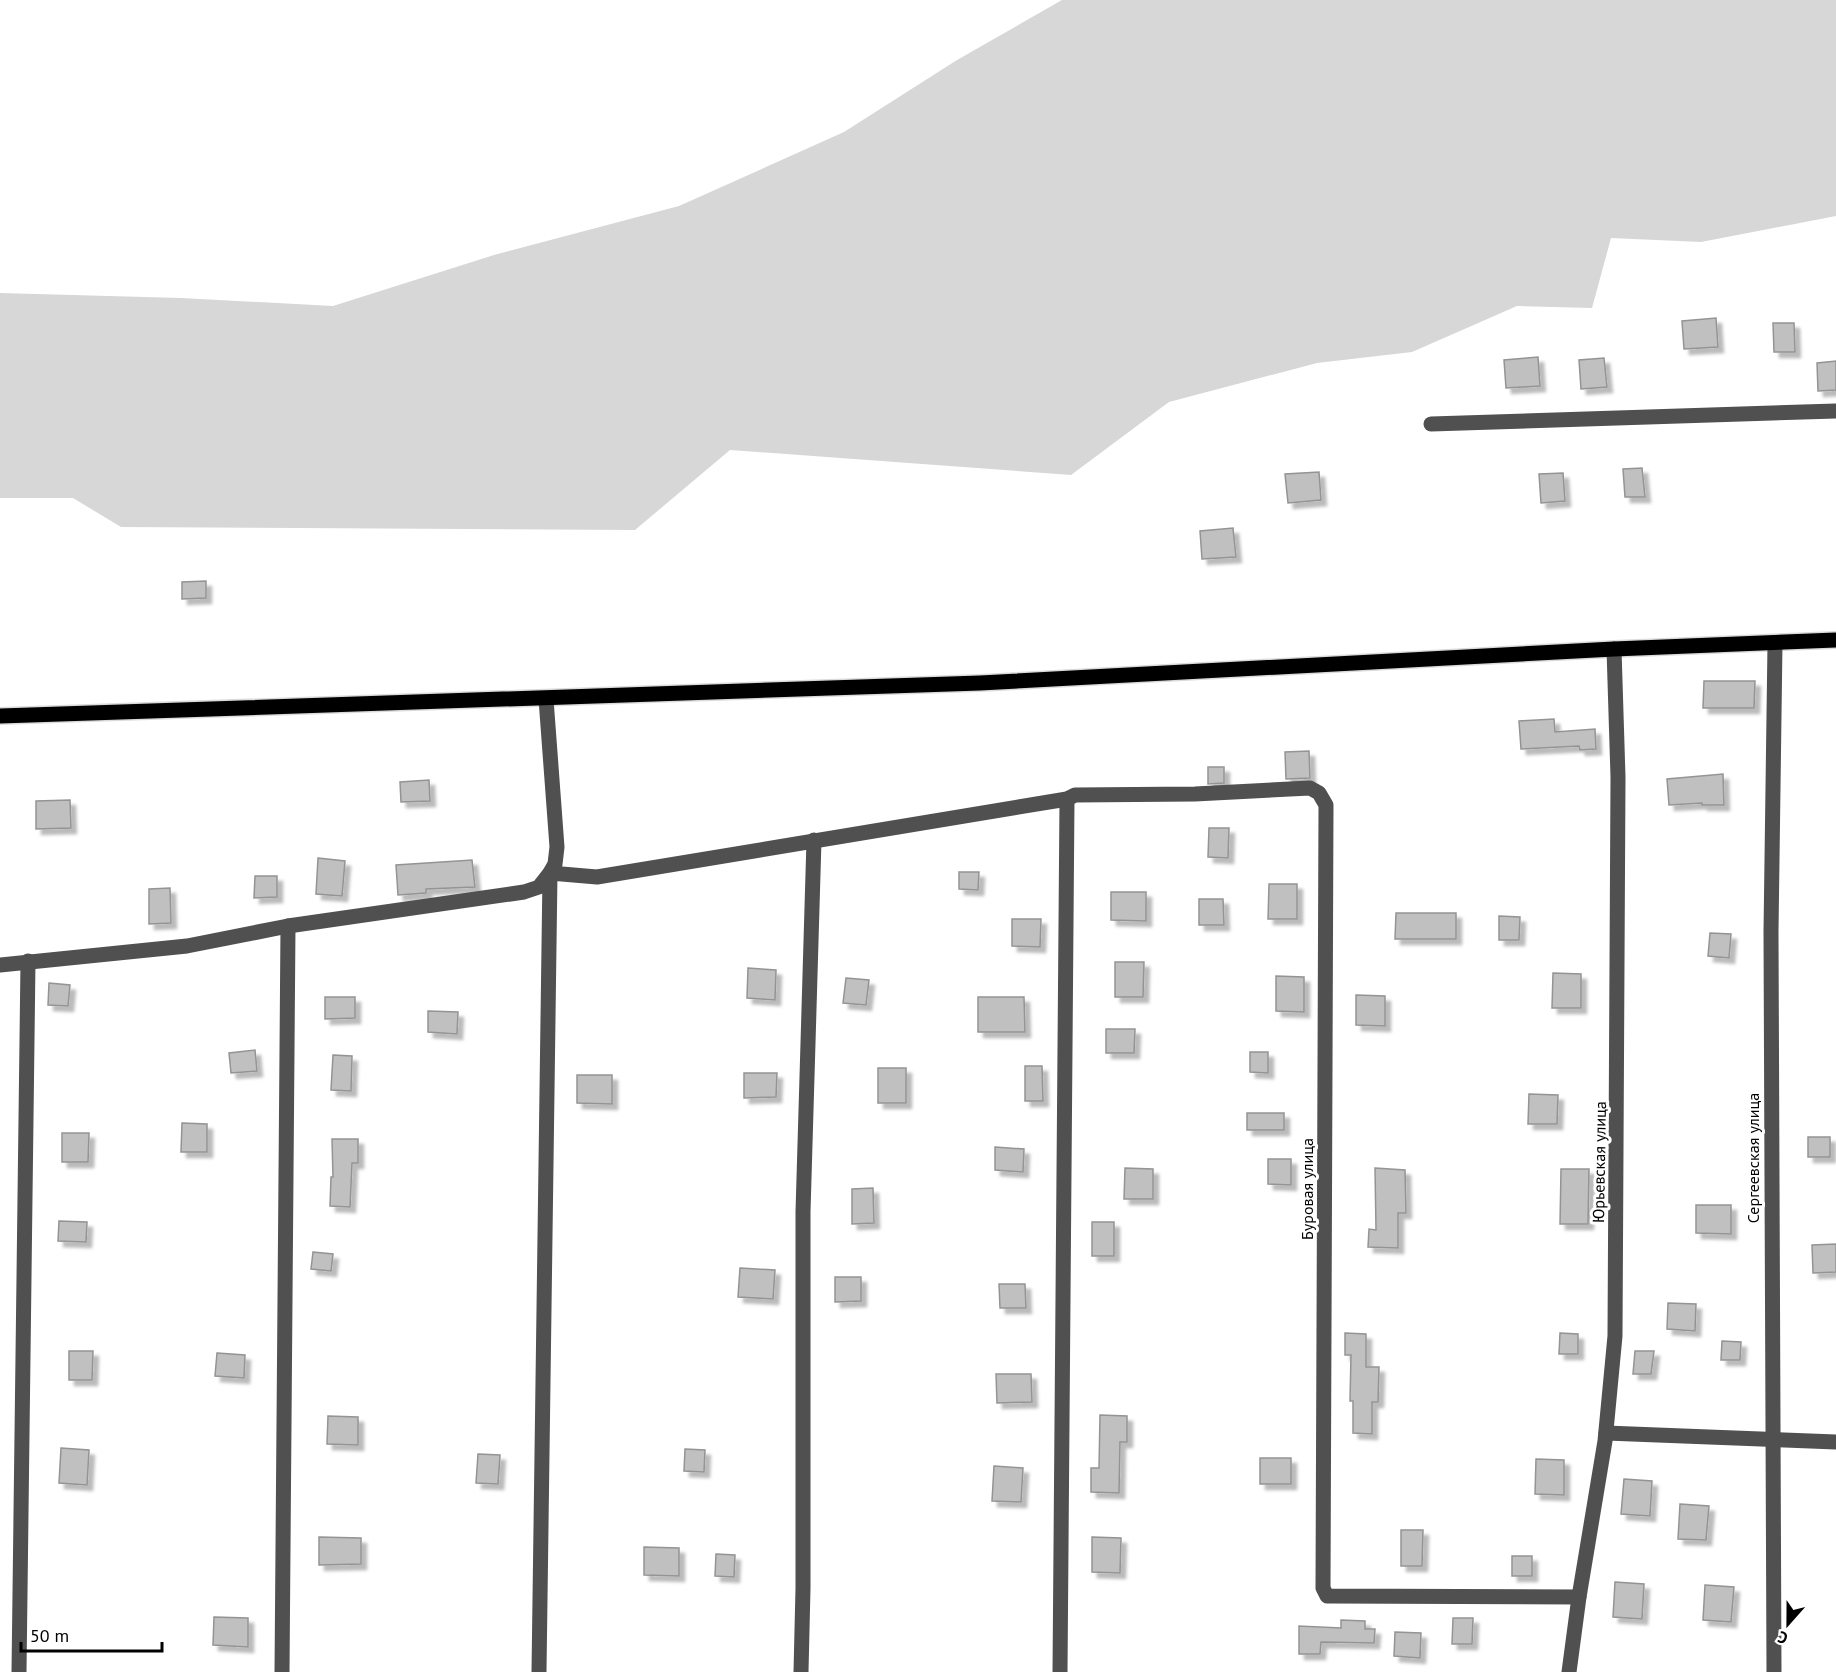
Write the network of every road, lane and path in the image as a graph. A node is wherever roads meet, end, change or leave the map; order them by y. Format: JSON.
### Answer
{"nodes":[{"id":1,"x":1836,"y":411,"type":"edge"},
{"id":2,"x":1431,"y":424,"type":"dead end"},
{"id":3,"x":1836,"y":640,"type":"edge"},
{"id":4,"x":1775,"y":643,"type":"junction"},
{"id":5,"x":1614,"y":649,"type":"junction"},
{"id":6,"x":546,"y":699,"type":"junction"},
{"id":7,"x":0,"y":716,"type":"edge"},
{"id":8,"x":1067,"y":799,"type":"junction"},
{"id":9,"x":814,"y":840,"type":"junction"},
{"id":10,"x":550,"y":873,"type":"junction"},
{"id":11,"x":288,"y":926,"type":"junction"},
{"id":12,"x":28,"y":961,"type":"junction"},
{"id":13,"x":0,"y":965,"type":"edge"},
{"id":14,"x":1606,"y":1433,"type":"junction"},
{"id":15,"x":1772,"y":1441,"type":"junction"},
{"id":16,"x":1836,"y":1442,"type":"edge"},
{"id":17,"x":1579,"y":1597,"type":"junction"},
{"id":18,"x":19,"y":1672,"type":"edge"},
{"id":19,"x":282,"y":1672,"type":"edge"},
{"id":20,"x":538,"y":1672,"type":"edge"},
{"id":21,"x":801,"y":1672,"type":"edge"},
{"id":22,"x":1060,"y":1672,"type":"edge"},
{"id":23,"x":1569,"y":1672,"type":"edge"},
{"id":24,"x":1774,"y":1672,"type":"edge"}],
"edges":[{"from":1,"to":2,"type":"street"},
{"from":3,"to":4,"type":"main road"},
{"from":4,"to":5,"type":"main road"},
{"from":4,"to":15,"type":"street","name":"Сергеевская улица"},
{"from":5,"to":6,"type":"main road"},
{"from":5,"to":14,"type":"street","name":"Юрьевская улица"},
{"from":6,"to":7,"type":"main road"},
{"from":6,"to":10,"type":"street"},
{"from":8,"to":9,"type":"street"},
{"from":8,"to":17,"type":"street","name":"Буровая улица"},
{"from":8,"to":22,"type":"street"},
{"from":9,"to":10,"type":"street"},
{"from":9,"to":21,"type":"street"},
{"from":10,"to":11,"type":"street"},
{"from":10,"to":20,"type":"street"},
{"from":11,"to":12,"type":"street"},
{"from":11,"to":19,"type":"street"},
{"from":12,"to":13,"type":"street"},
{"from":12,"to":18,"type":"street"},
{"from":14,"to":15,"type":"street"},
{"from":14,"to":17,"type":"street","name":"Юрьевская улица"},
{"from":15,"to":16,"type":"street"},
{"from":15,"to":24,"type":"street","name":"Сергеевская улица"},
{"from":17,"to":23,"type":"street","name":"Юрьевская улица"}]}
